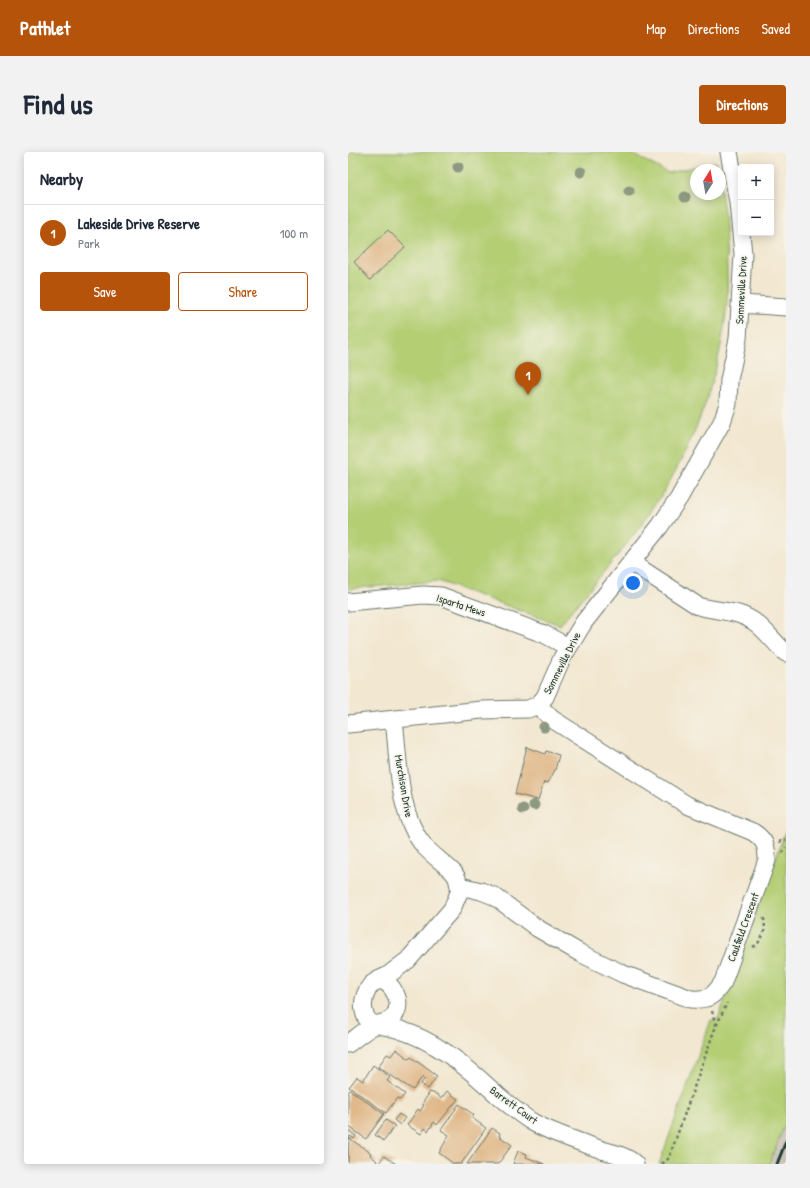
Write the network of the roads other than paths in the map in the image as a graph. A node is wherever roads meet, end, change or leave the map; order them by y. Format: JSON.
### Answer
{"nodes":[{"id":1,"x":729,"y":152,"type":"edge"},
{"id":2,"x":741,"y":304,"type":"junction"},
{"id":3,"x":786,"y":307,"type":"edge"},
{"id":4,"x":632,"y":563,"type":"junction"},
{"id":5,"x":348,"y":602,"type":"edge"},
{"id":6,"x":568,"y":647,"type":"junction"},
{"id":7,"x":786,"y":653,"type":"edge"},
{"id":8,"x":538,"y":705,"type":"junction"},
{"id":9,"x":394,"y":720,"type":"junction"},
{"id":10,"x":348,"y":724,"type":"edge"},
{"id":11,"x":460,"y":886,"type":"junction"},
{"id":12,"x":408,"y":960,"type":"junction"},
{"id":13,"x":376,"y":981,"type":"junction"},
{"id":14,"x":397,"y":997,"type":"junction"},
{"id":15,"x":355,"y":1009,"type":"junction"},
{"id":16,"x":377,"y":1025,"type":"junction"},
{"id":17,"x":424,"y":1039,"type":"junction"},
{"id":18,"x":348,"y":1042,"type":"edge"},
{"id":19,"x":635,"y":1164,"type":"edge"}],
"edges":[{"from":1,"to":2,"type":"street","name":"Sommeville Drive"},
{"from":2,"to":3,"type":"street"},
{"from":2,"to":4,"type":"street","name":"Sommeville Drive"},
{"from":4,"to":6,"type":"street","name":"Sommeville Drive"},
{"from":4,"to":7,"type":"street"},
{"from":5,"to":6,"type":"street","name":"Isparta Mews"},
{"from":6,"to":8,"type":"street","name":"Sommeville Drive"},
{"from":8,"to":9,"type":"street","name":"Sommeville Drive"},
{"from":8,"to":11,"type":"street","name":"Caulfield Crescent"},
{"from":9,"to":10,"type":"street","name":"Sommeville Drive"},
{"from":9,"to":11,"type":"street","name":"Murchison Drive"},
{"from":11,"to":12,"type":"street"},
{"from":12,"to":13,"type":"street"},
{"from":12,"to":14,"type":"street"},
{"from":13,"to":14,"type":"street"},
{"from":13,"to":15,"type":"street"},
{"from":14,"to":16,"type":"street"},
{"from":14,"to":17,"type":"street","name":"Barrett Court"},
{"from":15,"to":16,"type":"street"},
{"from":15,"to":18,"type":"street"},
{"from":16,"to":17,"type":"street","name":"Barrett Court"},
{"from":16,"to":18,"type":"street"},
{"from":17,"to":19,"type":"street","name":"Barrett Court"}]}
